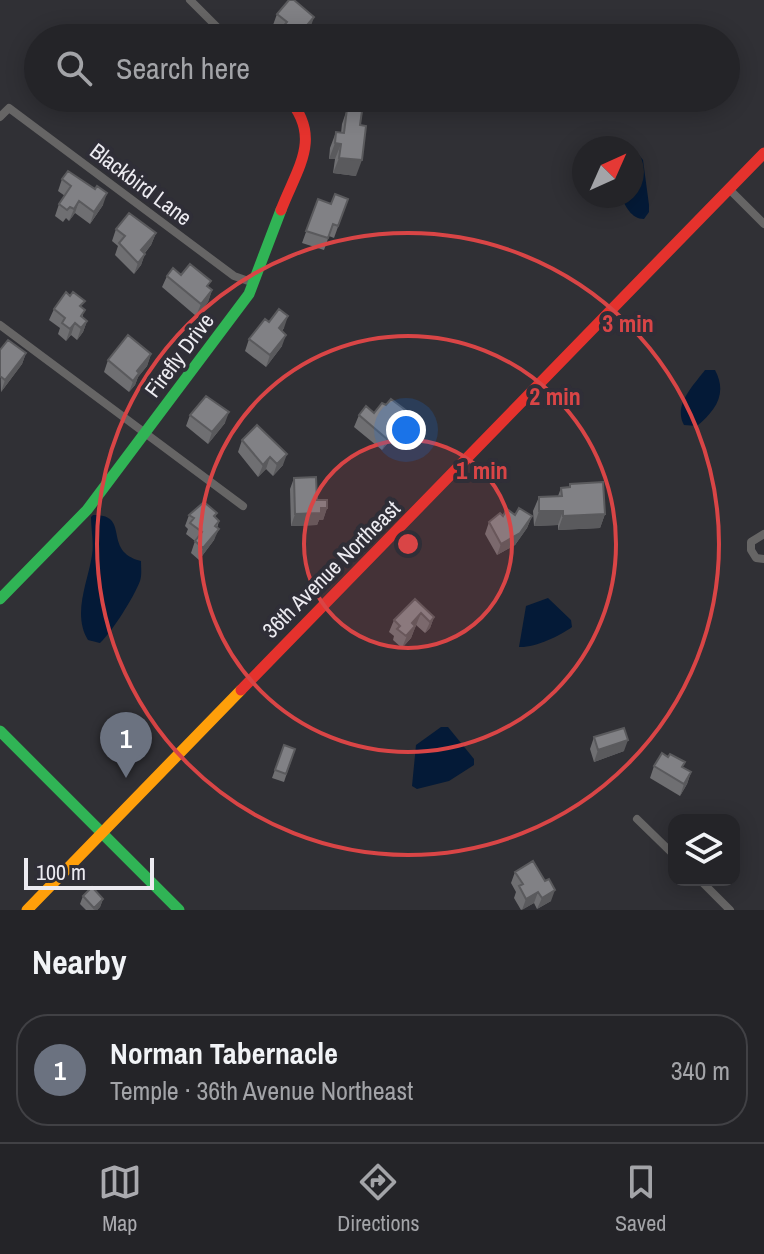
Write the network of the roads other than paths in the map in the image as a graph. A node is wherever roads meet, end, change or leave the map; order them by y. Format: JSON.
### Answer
{"nodes":[{"id":1,"x":190,"y":0,"type":"edge"},
{"id":2,"x":214,"y":24,"type":"edge"},
{"id":3,"x":298,"y":112,"type":"edge"},
{"id":4,"x":0,"y":117,"type":"edge"},
{"id":5,"x":764,"y":153,"type":"edge"},
{"id":6,"x":729,"y":189,"type":"junction"},
{"id":7,"x":764,"y":224,"type":"edge"},
{"id":8,"x":254,"y":283,"type":"junction"},
{"id":9,"x":0,"y":325,"type":"edge"},
{"id":10,"x":145,"y":433,"type":"junction"},
{"id":11,"x":243,"y":506,"type":"dead end"},
{"id":12,"x":764,"y":534,"type":"edge"},
{"id":13,"x":764,"y":559,"type":"edge"},
{"id":14,"x":0,"y":599,"type":"edge"},
{"id":15,"x":0,"y":731,"type":"edge"},
{"id":16,"x":637,"y":819,"type":"dead end"},
{"id":17,"x":102,"y":833,"type":"junction"},
{"id":18,"x":668,"y":849,"type":"edge"},
{"id":19,"x":706,"y":886,"type":"edge"},
{"id":20,"x":27,"y":910,"type":"edge"},
{"id":21,"x":179,"y":910,"type":"edge"},
{"id":22,"x":730,"y":910,"type":"edge"}],
"edges":[{"from":1,"to":2,"type":"street"},
{"from":3,"to":8,"type":"street","name":"Firefly Drive"},
{"from":4,"to":8,"type":"street","name":"Blackbird Lane"},
{"from":5,"to":6,"type":"street","name":"36th Avenue Northeast"},
{"from":6,"to":7,"type":"street"},
{"from":6,"to":17,"type":"street","name":"36th Avenue Northeast"},
{"from":8,"to":10,"type":"street","name":"Firefly Drive"},
{"from":9,"to":10,"type":"street"},
{"from":10,"to":11,"type":"street"},
{"from":10,"to":14,"type":"street","name":"Firefly Drive"},
{"from":12,"to":13,"type":"street"},
{"from":15,"to":17,"type":"street"},
{"from":16,"to":18,"type":"street"},
{"from":17,"to":20,"type":"street","name":"36th Avenue Northeast"},
{"from":17,"to":21,"type":"street"},
{"from":19,"to":22,"type":"street"}]}
